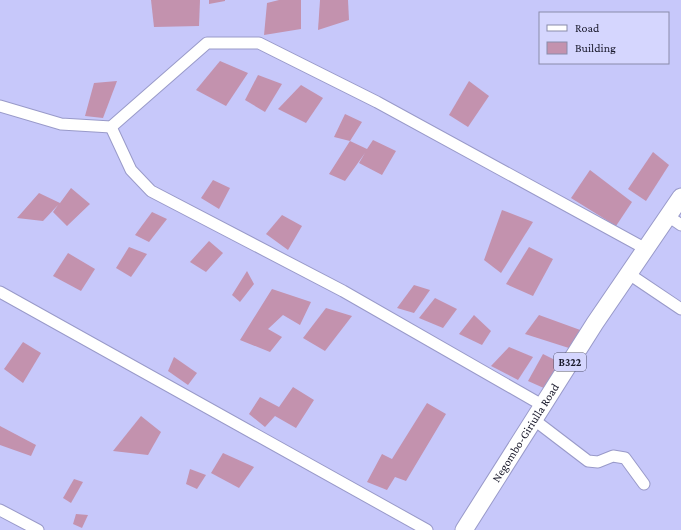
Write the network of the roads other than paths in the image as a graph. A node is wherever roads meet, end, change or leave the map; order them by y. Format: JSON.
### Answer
{"nodes":[{"id":1,"x":0,"y":106,"type":"edge"},
{"id":2,"x":111,"y":127,"type":"junction"},
{"id":3,"x":681,"y":197,"type":"edge"},
{"id":4,"x":675,"y":221,"type":"edge"},
{"id":5,"x":646,"y":249,"type":"junction"},
{"id":6,"x":629,"y":274,"type":"junction"},
{"id":7,"x":0,"y":292,"type":"edge"},
{"id":8,"x":681,"y":309,"type":"edge"},
{"id":9,"x":538,"y":412,"type":"junction"},
{"id":10,"x":644,"y":484,"type":"dead end"},
{"id":11,"x":0,"y":510,"type":"edge"},
{"id":12,"x":38,"y":530,"type":"edge"},
{"id":13,"x":427,"y":530,"type":"edge"},
{"id":14,"x":464,"y":530,"type":"edge"}],
"edges":[{"from":1,"to":2,"type":"street"},
{"from":2,"to":5,"type":"street"},
{"from":2,"to":9,"type":"street"},
{"from":3,"to":4,"type":"main road","name":"Negombo-Giriulla Road","number":"B322"},
{"from":4,"to":5,"type":"main road","name":"Negombo-Giriulla Road","number":"B322"},
{"from":5,"to":6,"type":"main road","name":"Negombo-Giriulla Road","number":"B322"},
{"from":6,"to":8,"type":"street"},
{"from":6,"to":9,"type":"main road","name":"Negombo-Giriulla Road","number":"B322"},
{"from":7,"to":13,"type":"street"},
{"from":9,"to":10,"type":"street"},
{"from":9,"to":14,"type":"main road","name":"Negombo-Giriulla Road","number":"B322"},
{"from":11,"to":12,"type":"street"}]}
